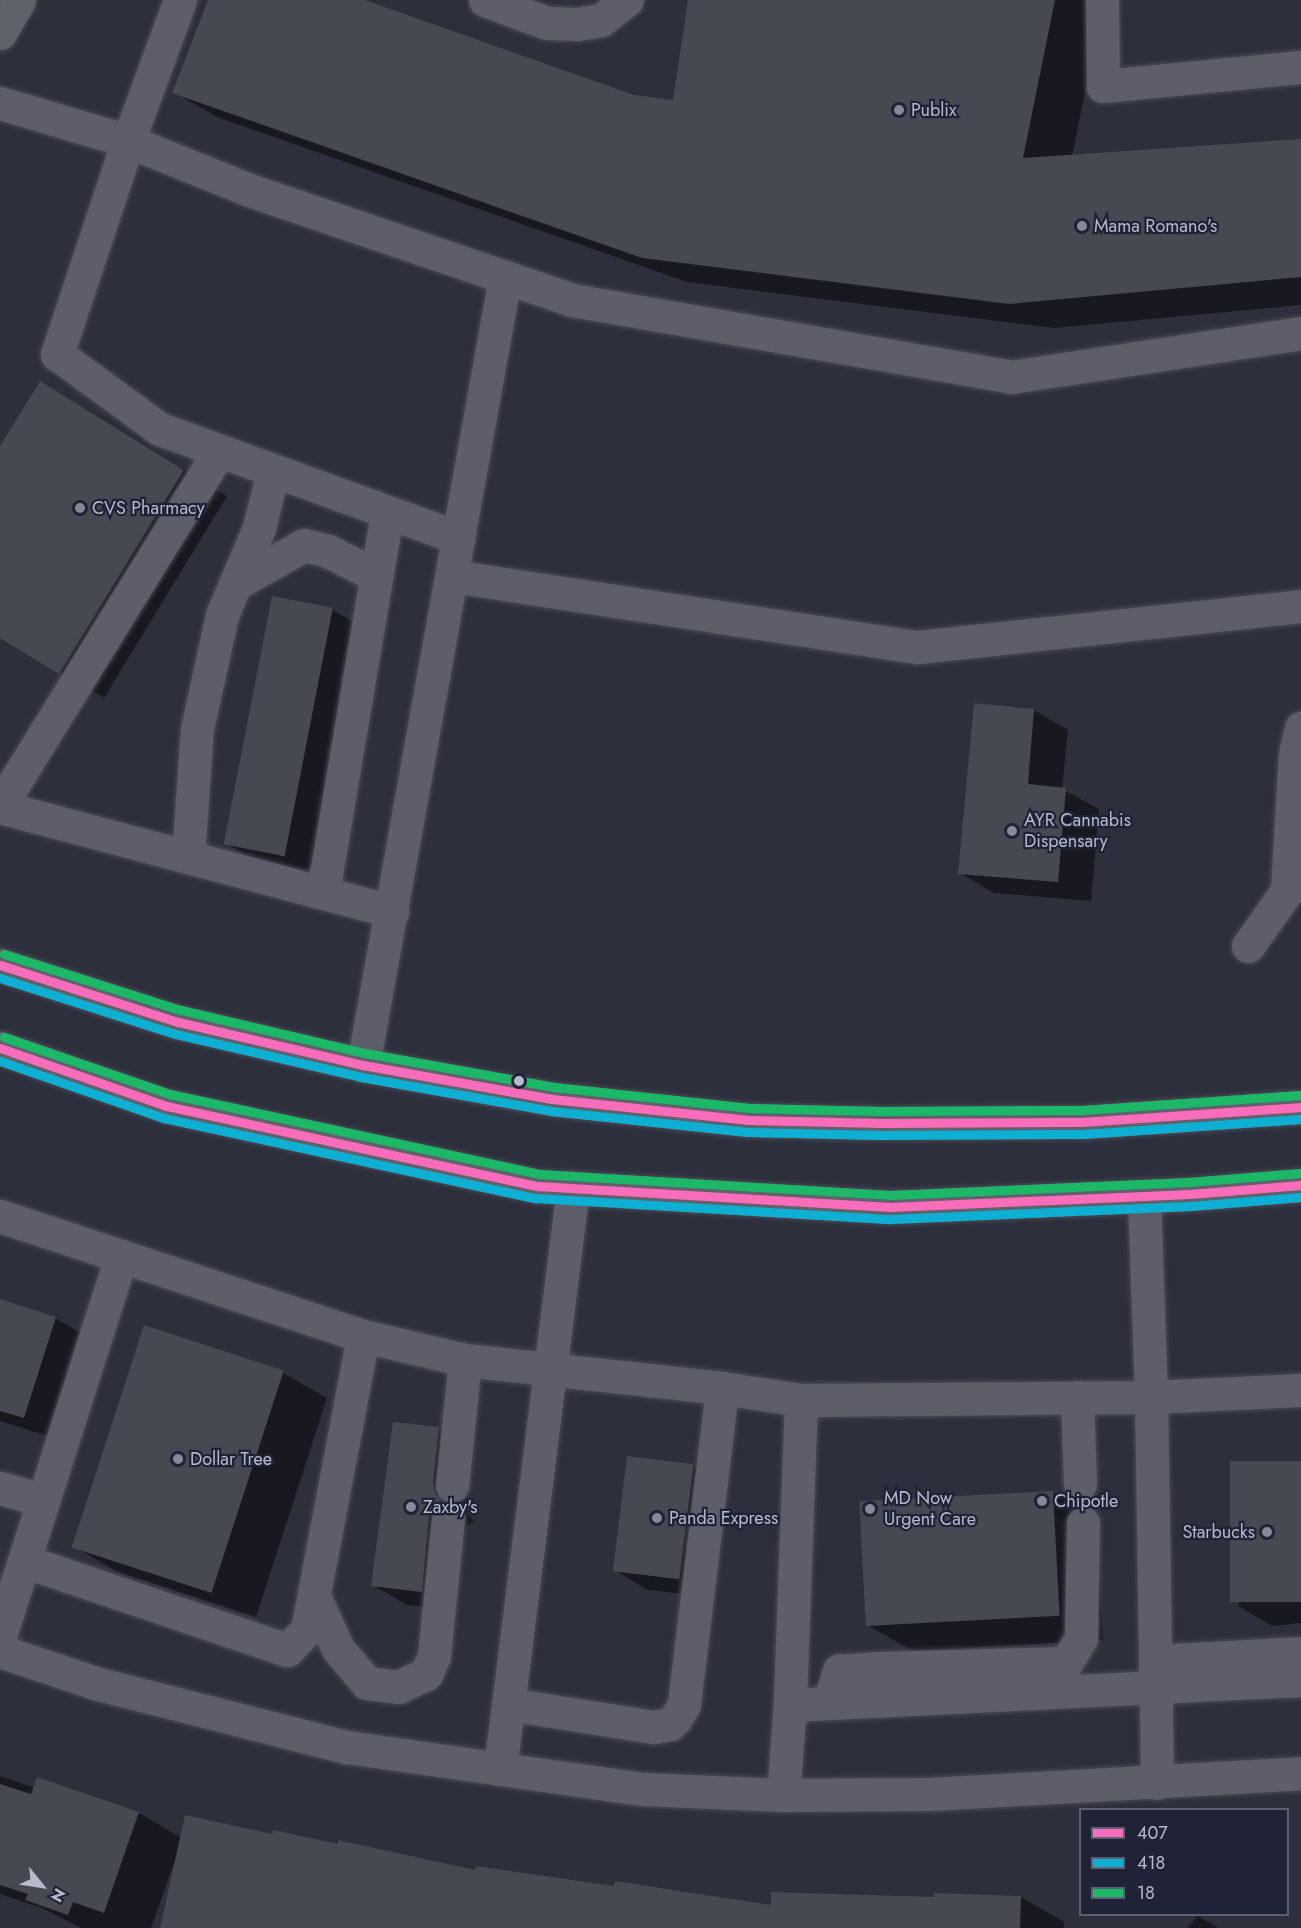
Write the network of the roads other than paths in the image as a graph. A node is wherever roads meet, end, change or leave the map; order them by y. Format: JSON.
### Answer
{"nodes":[{"id":1,"x":19,"y":0,"type":"edge"},
{"id":2,"x":180,"y":0,"type":"edge"},
{"id":3,"x":485,"y":0,"type":"edge"},
{"id":4,"x":627,"y":0,"type":"edge"},
{"id":5,"x":1102,"y":0,"type":"edge"},
{"id":6,"x":0,"y":33,"type":"edge"},
{"id":7,"x":1301,"y":67,"type":"edge"},
{"id":8,"x":0,"y":103,"type":"edge"},
{"id":9,"x":128,"y":141,"type":"junction"},
{"id":10,"x":505,"y":277,"type":"junction"},
{"id":11,"x":1301,"y":333,"type":"edge"},
{"id":12,"x":219,"y":451,"type":"junction"},
{"id":13,"x":273,"y":471,"type":"junction"},
{"id":14,"x":387,"y":512,"type":"junction"},
{"id":15,"x":459,"y":538,"type":"junction"},
{"id":16,"x":375,"y":575,"type":"junction"},
{"id":17,"x":452,"y":576,"type":"junction"},
{"id":18,"x":235,"y":584,"type":"junction"},
{"id":19,"x":1301,"y":606,"type":"edge"},
{"id":20,"x":1301,"y":728,"type":"edge"},
{"id":21,"x":0,"y":807,"type":"edge"},
{"id":22,"x":188,"y":857,"type":"junction"},
{"id":23,"x":323,"y":892,"type":"junction"},
{"id":24,"x":392,"y":911,"type":"junction"},
{"id":25,"x":1248,"y":946,"type":"dead end"},
{"id":26,"x":0,"y":965,"type":"edge"},
{"id":27,"x":0,"y":1048,"type":"edge"},
{"id":28,"x":363,"y":1065,"type":"junction"},
{"id":29,"x":1301,"y":1107,"type":"edge"},
{"id":30,"x":1301,"y":1185,"type":"edge"},
{"id":31,"x":573,"y":1188,"type":"junction"},
{"id":32,"x":1144,"y":1196,"type":"junction"},
{"id":33,"x":0,"y":1216,"type":"edge"},
{"id":34,"x":121,"y":1256,"type":"junction"},
{"id":35,"x":363,"y":1336,"type":"junction"},
{"id":36,"x":465,"y":1360,"type":"junction"},
{"id":37,"x":549,"y":1368,"type":"junction"},
{"id":38,"x":722,"y":1388,"type":"junction"},
{"id":39,"x":1301,"y":1390,"type":"edge"},
{"id":40,"x":1151,"y":1396,"type":"junction"},
{"id":41,"x":1077,"y":1397,"type":"junction"},
{"id":42,"x":801,"y":1400,"type":"junction"},
{"id":43,"x":1080,"y":1484,"type":"dead end"},
{"id":44,"x":0,"y":1488,"type":"edge"},
{"id":45,"x":43,"y":1500,"type":"junction"},
{"id":46,"x":1083,"y":1523,"type":"dead end"},
{"id":47,"x":24,"y":1561,"type":"junction"},
{"id":48,"x":314,"y":1596,"type":"junction"},
{"id":49,"x":0,"y":1636,"type":"edge"},
{"id":50,"x":0,"y":1651,"type":"edge"},
{"id":51,"x":1301,"y":1653,"type":"edge"},
{"id":52,"x":1156,"y":1674,"type":"junction"},
{"id":53,"x":1301,"y":1680,"type":"edge"},
{"id":54,"x":829,"y":1703,"type":"junction"},
{"id":55,"x":508,"y":1704,"type":"junction"},
{"id":56,"x":790,"y":1705,"type":"junction"},
{"id":57,"x":500,"y":1769,"type":"junction"},
{"id":58,"x":1301,"y":1773,"type":"edge"},
{"id":59,"x":1157,"y":1783,"type":"junction"},
{"id":60,"x":783,"y":1795,"type":"junction"}],
"edges":[{"from":1,"to":6,"type":"main road"},
{"from":2,"to":9,"type":"lane"},
{"from":3,"to":4,"type":"lane"},
{"from":5,"to":7,"type":"lane"},
{"from":8,"to":9,"type":"lane"},
{"from":9,"to":10,"type":"lane"},
{"from":9,"to":12,"type":"lane"},
{"from":10,"to":11,"type":"lane"},
{"from":10,"to":15,"type":"lane"},
{"from":12,"to":13,"type":"lane"},
{"from":12,"to":21,"type":"lane"},
{"from":13,"to":14,"type":"lane"},
{"from":13,"to":18,"type":"lane"},
{"from":14,"to":15,"type":"lane"},
{"from":14,"to":16,"type":"lane"},
{"from":15,"to":17,"type":"lane"},
{"from":16,"to":18,"type":"lane"},
{"from":16,"to":23,"type":"lane"},
{"from":17,"to":19,"type":"lane"},
{"from":17,"to":24,"type":"lane"},
{"from":18,"to":22,"type":"lane"},
{"from":20,"to":25,"type":"lane"},
{"from":21,"to":22,"type":"lane"},
{"from":22,"to":23,"type":"lane"},
{"from":23,"to":24,"type":"lane"},
{"from":24,"to":28,"type":"lane"},
{"from":26,"to":28,"type":"main road"},
{"from":27,"to":31,"type":"main road"},
{"from":28,"to":29,"type":"main road"},
{"from":30,"to":32,"type":"main road"},
{"from":31,"to":32,"type":"main road"},
{"from":31,"to":37,"type":"lane"},
{"from":32,"to":40,"type":"lane"},
{"from":33,"to":34,"type":"lane"},
{"from":34,"to":35,"type":"lane"},
{"from":34,"to":45,"type":"lane"},
{"from":35,"to":36,"type":"lane"},
{"from":35,"to":48,"type":"lane"},
{"from":36,"to":37,"type":"lane"},
{"from":36,"to":48,"type":"lane"},
{"from":37,"to":38,"type":"lane"},
{"from":37,"to":55,"type":"lane"},
{"from":38,"to":42,"type":"lane"},
{"from":38,"to":55,"type":"lane"},
{"from":39,"to":40,"type":"lane"},
{"from":40,"to":41,"type":"lane"},
{"from":40,"to":52,"type":"lane"},
{"from":41,"to":42,"type":"lane"},
{"from":41,"to":43,"type":"lane"},
{"from":42,"to":56,"type":"lane"},
{"from":44,"to":45,"type":"lane"},
{"from":45,"to":47,"type":"lane"},
{"from":46,"to":54,"type":"lane"},
{"from":47,"to":48,"type":"lane"},
{"from":47,"to":49,"type":"lane"},
{"from":50,"to":57,"type":"lane"},
{"from":51,"to":52,"type":"lane"},
{"from":52,"to":53,"type":"lane"},
{"from":52,"to":54,"type":"lane"},
{"from":52,"to":59,"type":"lane"},
{"from":54,"to":56,"type":"lane"},
{"from":55,"to":57,"type":"lane"},
{"from":56,"to":60,"type":"lane"},
{"from":57,"to":60,"type":"lane"},
{"from":58,"to":59,"type":"lane"},
{"from":59,"to":60,"type":"lane"}]}
